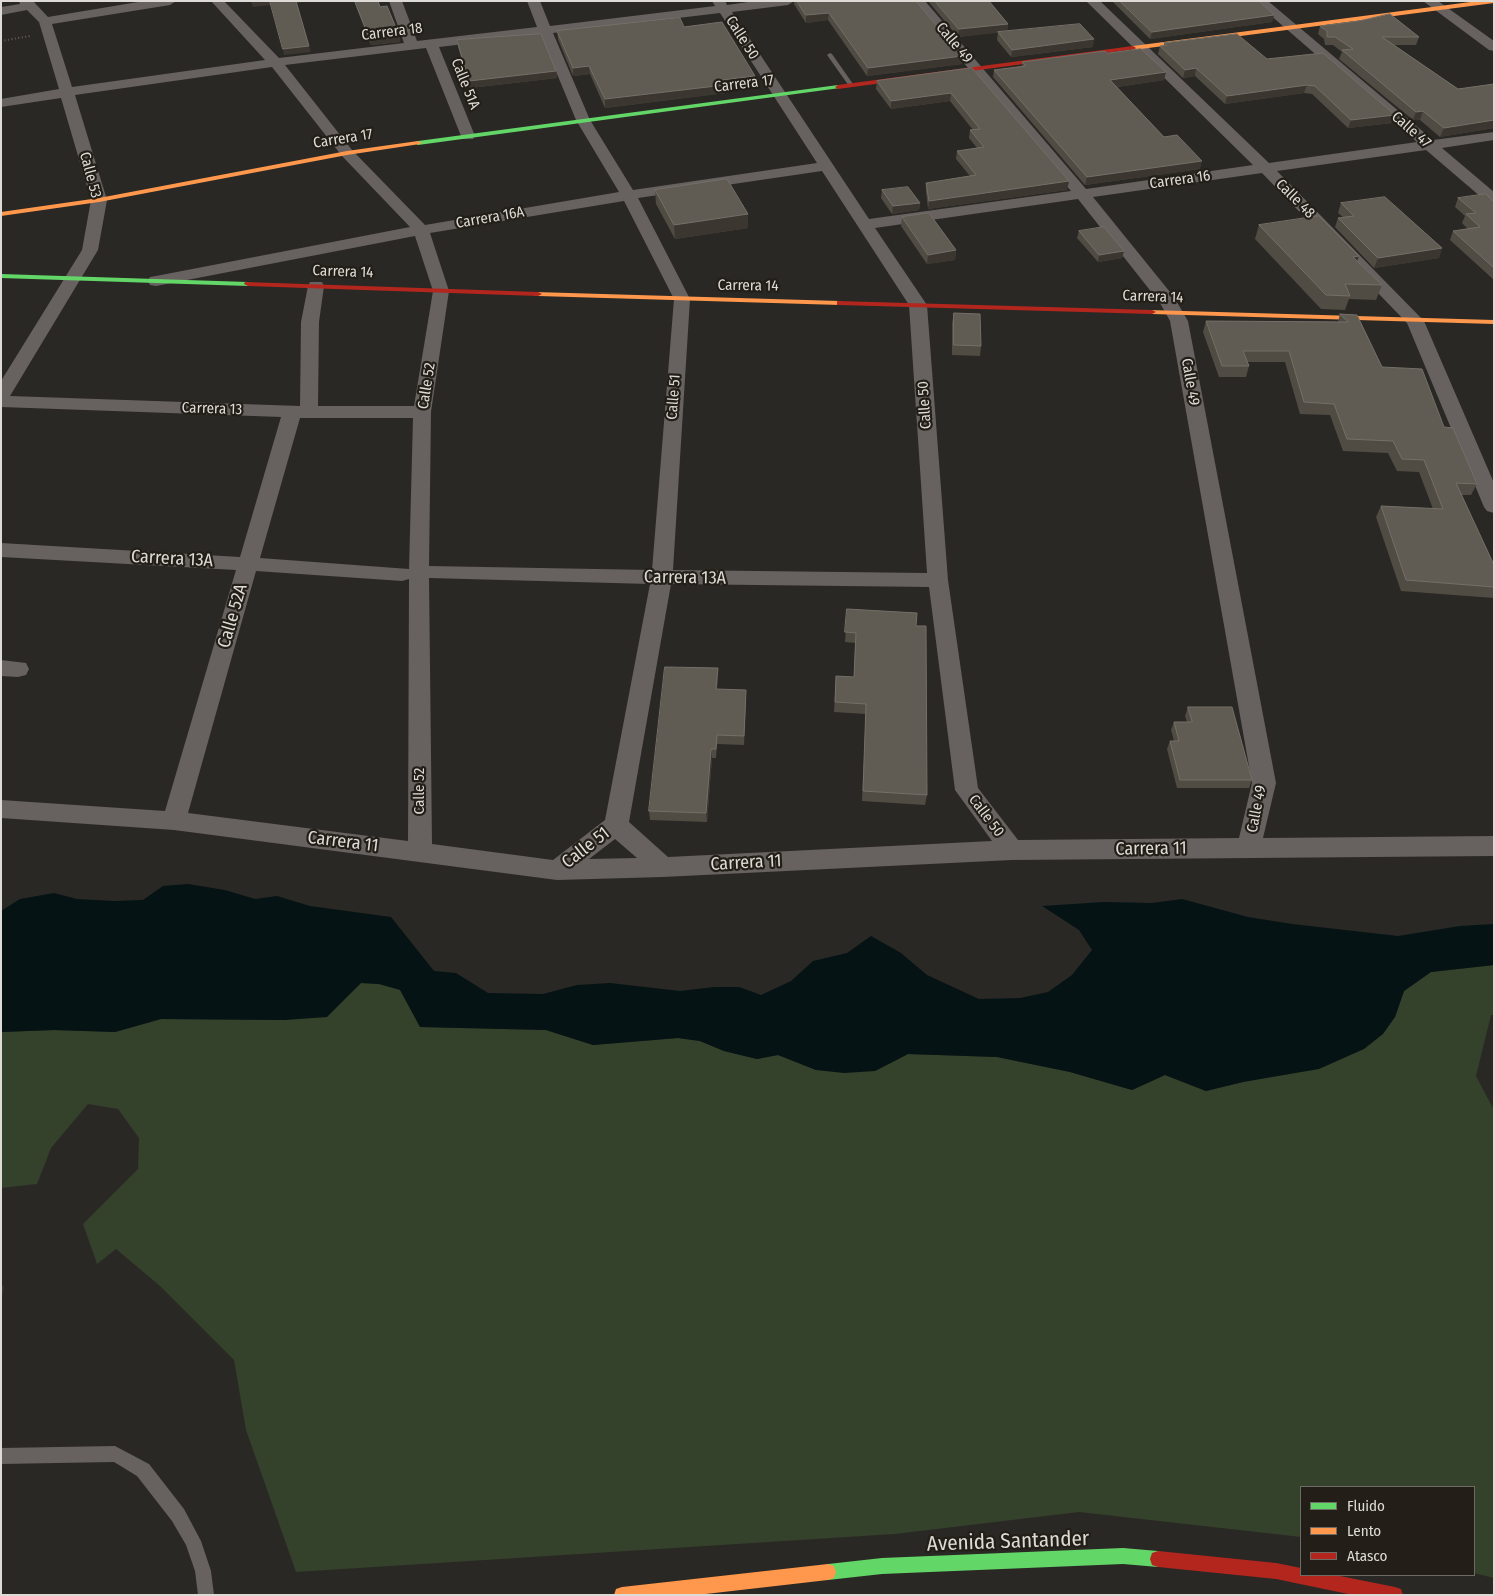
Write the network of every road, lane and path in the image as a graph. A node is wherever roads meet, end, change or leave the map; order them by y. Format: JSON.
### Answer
{"nodes":[{"id":1,"x":170,"y":1,"type":"edge"},
{"id":2,"x":217,"y":1,"type":"edge"},
{"id":3,"x":394,"y":1,"type":"edge"},
{"id":4,"x":533,"y":1,"type":"edge"},
{"id":5,"x":788,"y":1,"type":"edge"},
{"id":6,"x":918,"y":1,"type":"edge"},
{"id":7,"x":1092,"y":1,"type":"edge"},
{"id":8,"x":1260,"y":1,"type":"edge"},
{"id":9,"x":1494,"y":2,"type":"edge"},
{"id":10,"x":27,"y":4,"type":"edge"},
{"id":11,"x":721,"y":5,"type":"edge"},
{"id":12,"x":1434,"y":5,"type":"edge"},
{"id":13,"x":1,"y":11,"type":"edge"},
{"id":14,"x":46,"y":27,"type":"junction"},
{"id":15,"x":1293,"y":28,"type":"junction"},
{"id":16,"x":546,"y":31,"type":"junction"},
{"id":17,"x":1,"y":41,"type":"edge"},
{"id":18,"x":431,"y":43,"type":"junction"},
{"id":19,"x":412,"y":45,"type":"junction"},
{"id":20,"x":1494,"y":47,"type":"edge"},
{"id":21,"x":1139,"y":48,"type":"junction"},
{"id":22,"x":830,"y":55,"type":"dead end"},
{"id":23,"x":277,"y":64,"type":"junction"},
{"id":24,"x":976,"y":70,"type":"junction"},
{"id":25,"x":852,"y":85,"type":"junction"},
{"id":26,"x":66,"y":92,"type":"junction"},
{"id":27,"x":778,"y":95,"type":"junction"},
{"id":28,"x":1,"y":103,"type":"edge"},
{"id":29,"x":583,"y":120,"type":"junction"},
{"id":30,"x":468,"y":136,"type":"junction"},
{"id":31,"x":1494,"y":136,"type":"edge"},
{"id":32,"x":1430,"y":145,"type":"junction"},
{"id":33,"x":347,"y":153,"type":"junction"},
{"id":34,"x":826,"y":166,"type":"junction"},
{"id":35,"x":1266,"y":169,"type":"junction"},
{"id":36,"x":1082,"y":194,"type":"junction"},
{"id":37,"x":629,"y":195,"type":"junction"},
{"id":38,"x":99,"y":200,"type":"junction"},
{"id":39,"x":1494,"y":200,"type":"edge"},
{"id":40,"x":1,"y":214,"type":"edge"},
{"id":41,"x":866,"y":224,"type":"junction"},
{"id":42,"x":421,"y":230,"type":"junction"},
{"id":43,"x":1,"y":276,"type":"edge"},
{"id":44,"x":74,"y":278,"type":"junction"},
{"id":45,"x":156,"y":281,"type":"junction"},
{"id":46,"x":316,"y":286,"type":"junction"},
{"id":47,"x":441,"y":291,"type":"junction"},
{"id":48,"x":682,"y":299,"type":"junction"},
{"id":49,"x":918,"y":305,"type":"junction"},
{"id":50,"x":1175,"y":313,"type":"junction"},
{"id":51,"x":1415,"y":321,"type":"junction"},
{"id":52,"x":1494,"y":322,"type":"edge"},
{"id":53,"x":1,"y":396,"type":"edge"},
{"id":54,"x":1,"y":401,"type":"edge"},
{"id":55,"x":301,"y":412,"type":"junction"},
{"id":56,"x":422,"y":412,"type":"junction"},
{"id":57,"x":1494,"y":507,"type":"edge"},
{"id":58,"x":1,"y":550,"type":"edge"},
{"id":59,"x":249,"y":564,"type":"junction"},
{"id":60,"x":433,"y":572,"type":"dead end"},
{"id":61,"x":402,"y":574,"type":"dead end"},
{"id":62,"x":662,"y":577,"type":"junction"},
{"id":63,"x":938,"y":580,"type":"junction"},
{"id":64,"x":1,"y":809,"type":"edge"},
{"id":65,"x":174,"y":821,"type":"junction"},
{"id":66,"x":616,"y":825,"type":"junction"},
{"id":67,"x":1494,"y":846,"type":"edge"},
{"id":68,"x":1249,"y":848,"type":"junction"},
{"id":69,"x":1012,"y":850,"type":"junction"},
{"id":70,"x":420,"y":852,"type":"junction"},
{"id":71,"x":663,"y":868,"type":"junction"},
{"id":72,"x":557,"y":870,"type":"junction"},
{"id":73,"x":1,"y":1456,"type":"edge"},
{"id":74,"x":1300,"y":1576,"type":"edge"},
{"id":75,"x":1301,"y":1576,"type":"edge"},
{"id":76,"x":206,"y":1595,"type":"edge"},
{"id":77,"x":622,"y":1595,"type":"edge"},
{"id":78,"x":1395,"y":1595,"type":"edge"}],
"edges":[{"from":1,"to":14,"type":"street"},
{"from":2,"to":23,"type":"street","name":"Calle 52"},
{"from":3,"to":19,"type":"street"},
{"from":4,"to":16,"type":"street"},
{"from":5,"to":11,"type":"street","name":"Carrera 18"},
{"from":6,"to":24,"type":"street","name":"Calle 49"},
{"from":7,"to":21,"type":"street","name":"Calle 48"},
{"from":8,"to":15,"type":"street","name":"Calle 47"},
{"from":9,"to":12,"type":"main road","name":"Carrera 17"},
{"from":10,"to":13,"type":"street"},
{"from":10,"to":14,"type":"street","name":"Calle 53"},
{"from":11,"to":16,"type":"street","name":"Carrera 18"},
{"from":11,"to":27,"type":"street","name":"Calle 50"},
{"from":12,"to":15,"type":"main road","name":"Carrera 17"},
{"from":12,"to":20,"type":"street"},
{"from":14,"to":17,"type":"path"},
{"from":14,"to":26,"type":"street","name":"Calle 53"},
{"from":15,"to":21,"type":"main road","name":"Carrera 17"},
{"from":15,"to":32,"type":"street","name":"Calle 47"},
{"from":16,"to":18,"type":"street","name":"Carrera 18"},
{"from":16,"to":29,"type":"street"},
{"from":18,"to":19,"type":"street","name":"Carrera 18"},
{"from":18,"to":30,"type":"street","name":"Calle 51A"},
{"from":19,"to":23,"type":"street","name":"Carrera 18"},
{"from":21,"to":24,"type":"main road","name":"Carrera 17"},
{"from":21,"to":35,"type":"street","name":"Calle 48"},
{"from":22,"to":25,"type":"lane"},
{"from":23,"to":26,"type":"street","name":"Carrera 18"},
{"from":23,"to":33,"type":"street","name":"Calle 52"},
{"from":24,"to":25,"type":"main road","name":"Carrera 17"},
{"from":24,"to":36,"type":"street","name":"Calle 49"},
{"from":25,"to":27,"type":"main road","name":"Carrera 17"},
{"from":26,"to":28,"type":"street","name":"Carrera 18"},
{"from":26,"to":38,"type":"street","name":"Calle 53"},
{"from":27,"to":29,"type":"main road","name":"Carrera 17"},
{"from":27,"to":34,"type":"street","name":"Calle 50"},
{"from":29,"to":30,"type":"main road","name":"Carrera 17"},
{"from":29,"to":37,"type":"street"},
{"from":30,"to":33,"type":"main road","name":"Carrera 17"},
{"from":31,"to":32,"type":"street","name":"Carrera 16"},
{"from":32,"to":35,"type":"street","name":"Carrera 16"},
{"from":32,"to":39,"type":"street","name":"Calle 47"},
{"from":33,"to":38,"type":"main road","name":"Carrera 17"},
{"from":33,"to":42,"type":"street","name":"Calle 52"},
{"from":34,"to":37,"type":"street","name":"Carrera 16A"},
{"from":34,"to":41,"type":"street","name":"Calle 50"},
{"from":35,"to":36,"type":"street","name":"Carrera 16"},
{"from":35,"to":51,"type":"street","name":"Calle 48"},
{"from":36,"to":41,"type":"street","name":"Carrera 16"},
{"from":36,"to":50,"type":"street","name":"Calle 49"},
{"from":37,"to":42,"type":"street","name":"Carrera 16A"},
{"from":37,"to":48,"type":"street"},
{"from":38,"to":40,"type":"main road","name":"Carrera 17"},
{"from":38,"to":44,"type":"street","name":"Calle 53"},
{"from":41,"to":49,"type":"street","name":"Calle 50"},
{"from":42,"to":45,"type":"street","name":"Carrera 16A"},
{"from":42,"to":47,"type":"street","name":"Calle 52"},
{"from":43,"to":44,"type":"main road","name":"Carrera 14"},
{"from":44,"to":45,"type":"main road","name":"Carrera 14"},
{"from":44,"to":53,"type":"street","name":"Calle 53"},
{"from":45,"to":46,"type":"main road","name":"Carrera 14"},
{"from":46,"to":47,"type":"main road","name":"Carrera 14"},
{"from":46,"to":55,"type":"street","name":"Calle 52A"},
{"from":47,"to":48,"type":"main road","name":"Carrera 14"},
{"from":47,"to":56,"type":"street","name":"Calle 52"},
{"from":48,"to":49,"type":"main road","name":"Carrera 14"},
{"from":48,"to":62,"type":"street","name":"Calle 51"},
{"from":49,"to":50,"type":"main road","name":"Carrera 14"},
{"from":49,"to":63,"type":"street","name":"Calle 50"},
{"from":50,"to":51,"type":"main road","name":"Carrera 14"},
{"from":50,"to":68,"type":"street","name":"Calle 49"},
{"from":51,"to":52,"type":"main road","name":"Carrera 14"},
{"from":51,"to":57,"type":"street","name":"Calle 48"},
{"from":54,"to":55,"type":"street","name":"Carrera 13"},
{"from":55,"to":56,"type":"street","name":"Carrera 13"},
{"from":55,"to":59,"type":"street","name":"Calle 52A"},
{"from":56,"to":70,"type":"street","name":"Calle 52"},
{"from":58,"to":59,"type":"street","name":"Carrera 13A"},
{"from":59,"to":61,"type":"street","name":"Carrera 13A"},
{"from":59,"to":65,"type":"street","name":"Calle 52A"},
{"from":60,"to":62,"type":"street","name":"Carrera 13A"},
{"from":62,"to":63,"type":"street","name":"Carrera 13A"},
{"from":62,"to":66,"type":"street","name":"Calle 51"},
{"from":63,"to":69,"type":"street","name":"Calle 50"},
{"from":64,"to":65,"type":"street","name":"Carrera 11"},
{"from":65,"to":70,"type":"street","name":"Carrera 11"},
{"from":66,"to":71,"type":"street","name":"Calle 51"},
{"from":66,"to":72,"type":"street","name":"Calle 51"},
{"from":67,"to":68,"type":"street","name":"Carrera 11"},
{"from":68,"to":69,"type":"street","name":"Carrera 11"},
{"from":69,"to":71,"type":"street","name":"Carrera 11"},
{"from":70,"to":72,"type":"street","name":"Carrera 11"},
{"from":71,"to":72,"type":"street","name":"Carrera 11"},
{"from":73,"to":76,"type":"lane"},
{"from":74,"to":77,"type":"main road","name":"Avenida Santander"},
{"from":75,"to":78,"type":"main road","name":"Avenida Santander"}]}
